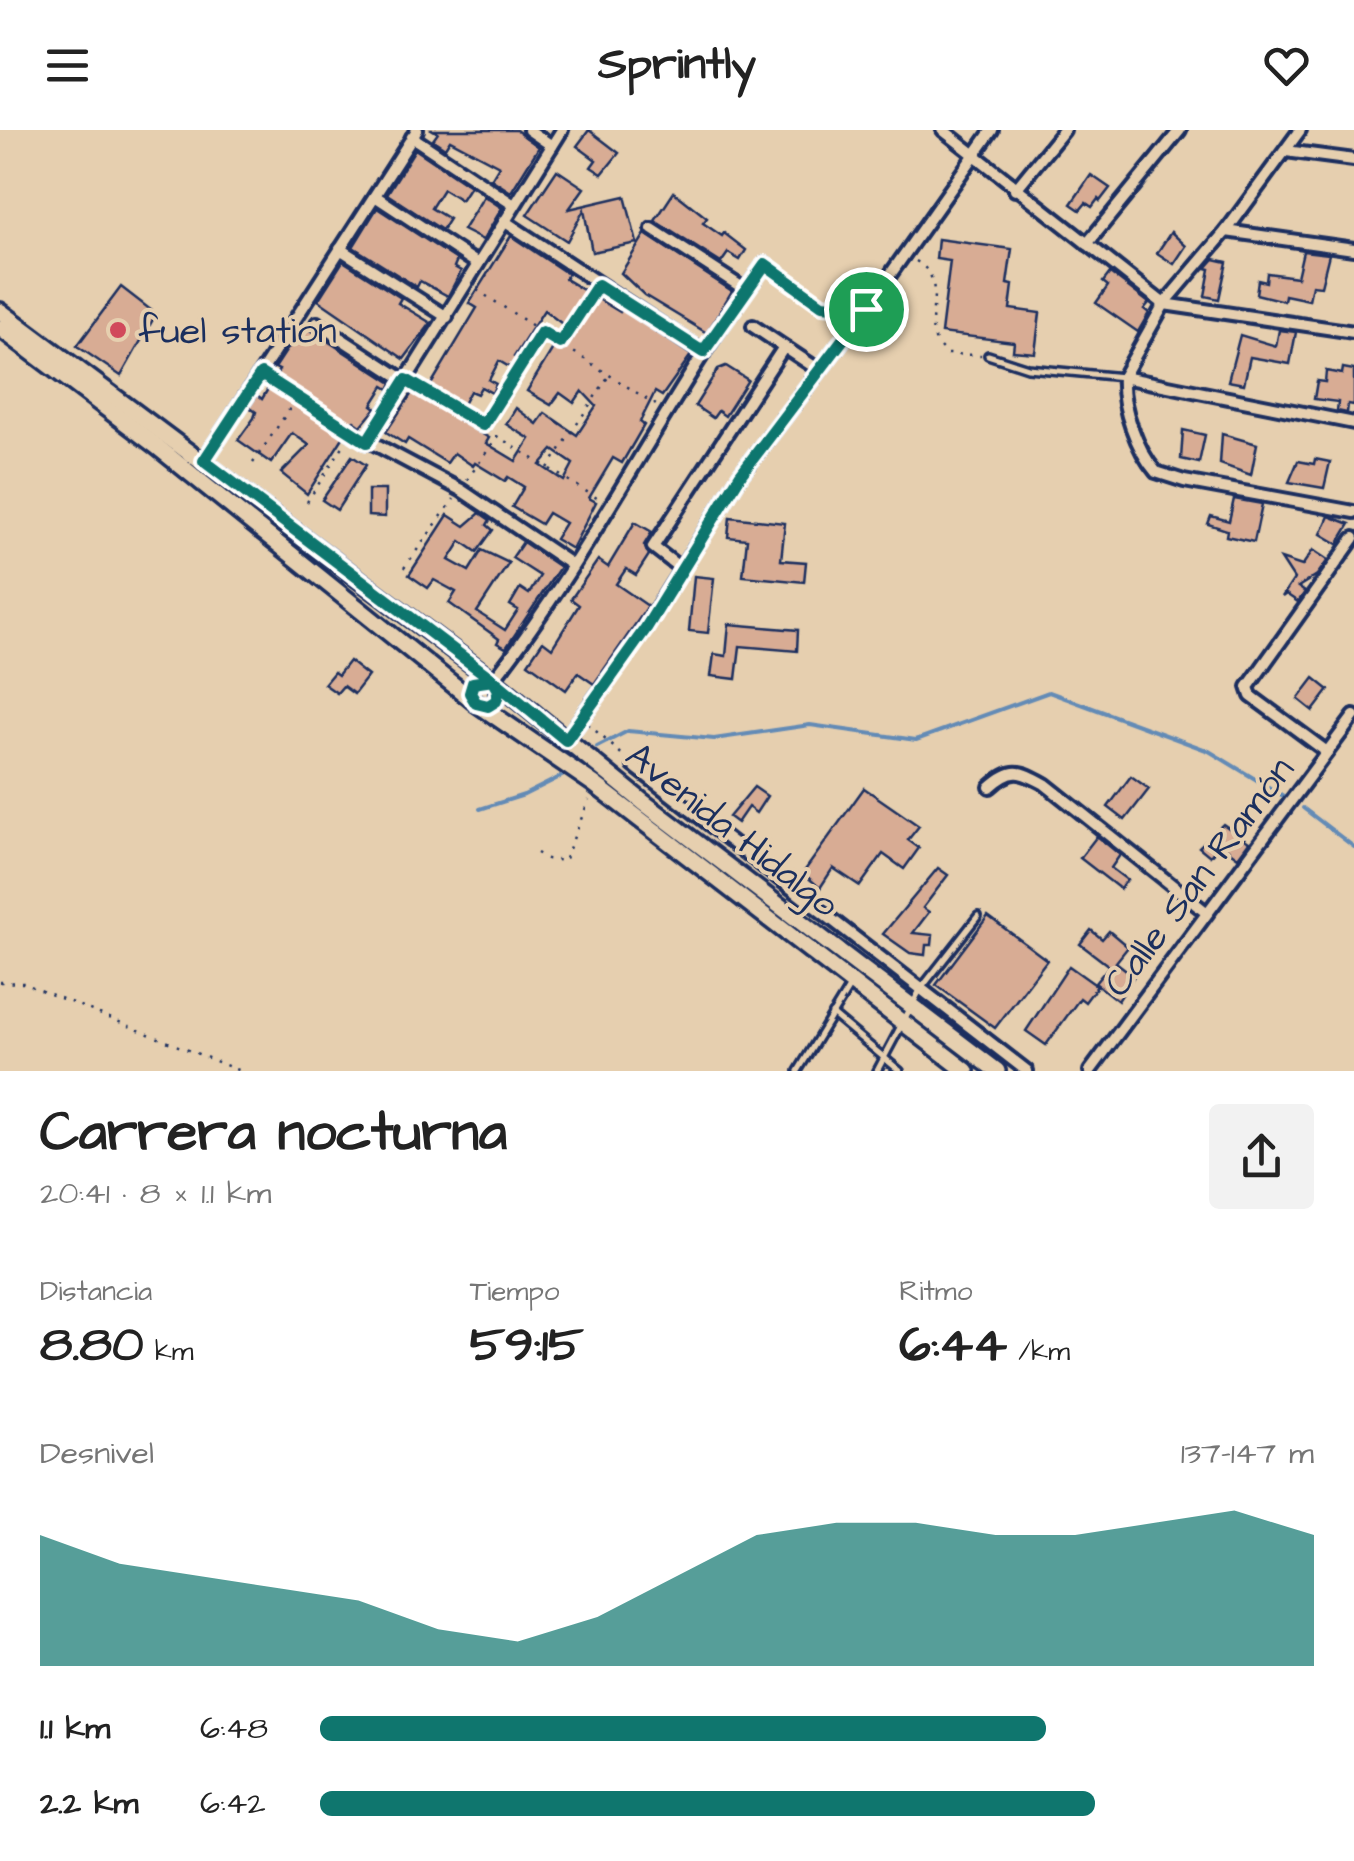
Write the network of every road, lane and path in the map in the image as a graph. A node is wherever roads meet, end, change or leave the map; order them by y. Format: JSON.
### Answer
{"nodes":[{"id":1,"x":529,"y":130,"type":"edge"},
{"id":2,"x":562,"y":130,"type":"edge"},
{"id":3,"x":943,"y":130,"type":"edge"},
{"id":4,"x":992,"y":130,"type":"edge"},
{"id":5,"x":1064,"y":130,"type":"edge"},
{"id":6,"x":1180,"y":130,"type":"edge"},
{"id":7,"x":1300,"y":130,"type":"edge"},
{"id":8,"x":415,"y":134,"type":"edge"},
{"id":9,"x":552,"y":146,"type":"junction"},
{"id":10,"x":1286,"y":150,"type":"junction"},
{"id":11,"x":974,"y":154,"type":"junction"},
{"id":12,"x":1354,"y":160,"type":"edge"},
{"id":13,"x":1016,"y":190,"type":"junction"},
{"id":14,"x":376,"y":196,"type":"junction"},
{"id":15,"x":514,"y":205,"type":"junction"},
{"id":16,"x":504,"y":221,"type":"junction"},
{"id":17,"x":652,"y":230,"type":"dead end"},
{"id":18,"x":1226,"y":231,"type":"junction"},
{"id":19,"x":1087,"y":244,"type":"junction"},
{"id":20,"x":340,"y":249,"type":"junction"},
{"id":21,"x":1354,"y":250,"type":"edge"},
{"id":22,"x":903,"y":256,"type":"junction"},
{"id":23,"x":478,"y":264,"type":"junction"},
{"id":24,"x":765,"y":264,"type":"joint"},
{"id":25,"x":468,"y":285,"type":"junction"},
{"id":26,"x":598,"y":285,"type":"junction"},
{"id":27,"x":746,"y":290,"type":"junction"},
{"id":28,"x":1164,"y":304,"type":"junction"},
{"id":29,"x":866,"y":309,"type":"junction"},
{"id":30,"x":0,"y":311,"type":"edge"},
{"id":31,"x":447,"y":317,"type":"junction"},
{"id":32,"x":317,"y":323,"type":"dead end"},
{"id":33,"x":753,"y":326,"type":"dead end"},
{"id":34,"x":0,"y":328,"type":"edge"},
{"id":35,"x":542,"y":332,"type":"junction"},
{"id":36,"x":1354,"y":332,"type":"edge"},
{"id":37,"x":560,"y":343,"type":"junction"},
{"id":38,"x":784,"y":346,"type":"junction"},
{"id":39,"x":703,"y":352,"type":"junction"},
{"id":40,"x":988,"y":356,"type":"joint"},
{"id":41,"x":819,"y":370,"type":"junction"},
{"id":42,"x":261,"y":374,"type":"junction"},
{"id":43,"x":610,"y":374,"type":"junction"},
{"id":44,"x":1123,"y":377,"type":"junction"},
{"id":45,"x":406,"y":380,"type":"junction"},
{"id":46,"x":298,"y":396,"type":"junction"},
{"id":47,"x":664,"y":411,"type":"junction"},
{"id":48,"x":1354,"y":423,"type":"edge"},
{"id":49,"x":483,"y":425,"type":"junction"},
{"id":50,"x":352,"y":432,"type":"junction"},
{"id":51,"x":498,"y":436,"type":"junction"},
{"id":52,"x":367,"y":442,"type":"junction"},
{"id":53,"x":204,"y":461,"type":"junction"},
{"id":54,"x":253,"y":463,"type":"dead end"},
{"id":55,"x":548,"y":469,"type":"junction"},
{"id":56,"x":461,"y":490,"type":"junction"},
{"id":57,"x":307,"y":502,"type":"dead end"},
{"id":58,"x":608,"y":505,"type":"junction"},
{"id":59,"x":1354,"y":512,"type":"edge"},
{"id":60,"x":1354,"y":538,"type":"edge"},
{"id":61,"x":1342,"y":554,"type":"junction"},
{"id":62,"x":1354,"y":561,"type":"edge"},
{"id":63,"x":572,"y":566,"type":"junction"},
{"id":64,"x":404,"y":568,"type":"dead end"},
{"id":65,"x":680,"y":568,"type":"junction"},
{"id":66,"x":493,"y":680,"type":"junction"},
{"id":67,"x":476,"y":703,"type":"junction"},
{"id":68,"x":1354,"y":716,"type":"edge"},
{"id":69,"x":600,"y":736,"type":"dead end"},
{"id":70,"x":566,"y":740,"type":"junction"},
{"id":71,"x":1327,"y":752,"type":"junction"},
{"id":72,"x":622,"y":755,"type":"dead end"},
{"id":73,"x":634,"y":766,"type":"dead end"},
{"id":74,"x":594,"y":784,"type":"junction"},
{"id":75,"x":990,"y":788,"type":"dead end"},
{"id":76,"x":537,"y":853,"type":"dead end"},
{"id":77,"x":1208,"y":913,"type":"junction"},
{"id":78,"x":978,"y":916,"type":"dead end"},
{"id":79,"x":0,"y":982,"type":"edge"},
{"id":80,"x":852,"y":982,"type":"junction"},
{"id":81,"x":920,"y":990,"type":"junction"},
{"id":82,"x":910,"y":1006,"type":"junction"},
{"id":83,"x":832,"y":1014,"type":"junction"},
{"id":84,"x":901,"y":1024,"type":"junction"},
{"id":85,"x":884,"y":1057,"type":"junction"},
{"id":86,"x":955,"y":1068,"type":"edge"},
{"id":87,"x":240,"y":1071,"type":"edge"},
{"id":88,"x":798,"y":1071,"type":"edge"},
{"id":89,"x":877,"y":1071,"type":"edge"},
{"id":90,"x":900,"y":1071,"type":"edge"},
{"id":91,"x":997,"y":1071,"type":"edge"},
{"id":92,"x":1027,"y":1071,"type":"edge"},
{"id":93,"x":1090,"y":1071,"type":"edge"}],
"edges":[{"from":1,"to":9,"type":"street"},
{"from":2,"to":9,"type":"street"},
{"from":3,"to":11,"type":"street"},
{"from":4,"to":11,"type":"street"},
{"from":5,"to":13,"type":"street"},
{"from":6,"to":19,"type":"street"},
{"from":7,"to":10,"type":"street"},
{"from":8,"to":14,"type":"street"},
{"from":8,"to":15,"type":"street"},
{"from":9,"to":15,"type":"street"},
{"from":10,"to":12,"type":"street"},
{"from":10,"to":18,"type":"street"},
{"from":11,"to":13,"type":"street"},
{"from":11,"to":22,"type":"street"},
{"from":13,"to":19,"type":"street"},
{"from":14,"to":20,"type":"street"},
{"from":14,"to":23,"type":"street"},
{"from":15,"to":16,"type":"street"},
{"from":16,"to":23,"type":"street"},
{"from":16,"to":26,"type":"street"},
{"from":17,"to":27,"type":"street"},
{"from":18,"to":21,"type":"street"},
{"from":18,"to":28,"type":"street"},
{"from":19,"to":28,"type":"street"},
{"from":20,"to":31,"type":"street"},
{"from":20,"to":42,"type":"street"},
{"from":22,"to":29,"type":"street"},
{"from":22,"to":40,"type":"path"},
{"from":23,"to":25,"type":"street"},
{"from":24,"to":27,"type":"street"},
{"from":24,"to":29,"type":"path"},
{"from":25,"to":31,"type":"street"},
{"from":25,"to":35,"type":"path"},
{"from":26,"to":37,"type":"path"},
{"from":26,"to":39,"type":"street"},
{"from":27,"to":39,"type":"street"},
{"from":28,"to":36,"type":"street"},
{"from":28,"to":44,"type":"street"},
{"from":29,"to":41,"type":"street"},
{"from":30,"to":53,"type":"main road","name":"Avenida Hidalgo"},
{"from":31,"to":45,"type":"street"},
{"from":32,"to":45,"type":"street"},
{"from":33,"to":38,"type":"street"},
{"from":34,"to":67,"type":"main road","name":"Avenida Hidalgo"},
{"from":35,"to":37,"type":"path"},
{"from":35,"to":49,"type":"path"},
{"from":37,"to":43,"type":"path"},
{"from":38,"to":41,"type":"street"},
{"from":38,"to":65,"type":"street"},
{"from":39,"to":47,"type":"street"},
{"from":40,"to":44,"type":"lane"},
{"from":41,"to":65,"type":"street"},
{"from":42,"to":46,"type":"path"},
{"from":42,"to":53,"type":"street"},
{"from":43,"to":47,"type":"path"},
{"from":43,"to":55,"type":"path"},
{"from":44,"to":48,"type":"street"},
{"from":44,"to":59,"type":"street"},
{"from":45,"to":49,"type":"path"},
{"from":45,"to":52,"type":"street"},
{"from":46,"to":50,"type":"path"},
{"from":46,"to":54,"type":"path"},
{"from":47,"to":58,"type":"street"},
{"from":49,"to":51,"type":"path"},
{"from":50,"to":52,"type":"street"},
{"from":50,"to":57,"type":"path"},
{"from":51,"to":55,"type":"path"},
{"from":51,"to":56,"type":"path"},
{"from":52,"to":56,"type":"street"},
{"from":53,"to":66,"type":"main road","name":"Avenida Hidalgo"},
{"from":55,"to":58,"type":"path"},
{"from":56,"to":63,"type":"street"},
{"from":56,"to":64,"type":"path"},
{"from":58,"to":63,"type":"street"},
{"from":60,"to":61,"type":"street"},
{"from":61,"to":62,"type":"street"},
{"from":61,"to":71,"type":"street"},
{"from":63,"to":66,"type":"street"},
{"from":65,"to":70,"type":"street"},
{"from":66,"to":67,"type":"street"},
{"from":66,"to":67,"type":"street"},
{"from":66,"to":70,"type":"main road","name":"Avenida Hidalgo"},
{"from":67,"to":74,"type":"main road","name":"Avenida Hidalgo"},
{"from":68,"to":71,"type":"street","name":"Calle San Ramón"},
{"from":69,"to":72,"type":"path"},
{"from":70,"to":82,"type":"main road","name":"Avenida Hidalgo"},
{"from":71,"to":77,"type":"street","name":"Calle San Ramón"},
{"from":73,"to":81,"type":"street"},
{"from":74,"to":76,"type":"path"},
{"from":74,"to":80,"type":"main road","name":"Avenida Hidalgo"},
{"from":75,"to":77,"type":"street"},
{"from":77,"to":93,"type":"street","name":"Calle San Ramón"},
{"from":78,"to":81,"type":"lane"},
{"from":79,"to":87,"type":"path"},
{"from":80,"to":83,"type":"lane"},
{"from":80,"to":84,"type":"main road","name":"Avenida Hidalgo"},
{"from":81,"to":82,"type":"lane"},
{"from":81,"to":92,"type":"street"},
{"from":82,"to":84,"type":"lane"},
{"from":82,"to":91,"type":"main road","name":"Avenida Hidalgo"},
{"from":83,"to":85,"type":"lane"},
{"from":83,"to":88,"type":"lane"},
{"from":84,"to":85,"type":"lane"},
{"from":84,"to":86,"type":"main road","name":"Avenida Hidalgo"},
{"from":85,"to":89,"type":"lane"},
{"from":85,"to":90,"type":"lane"}]}
